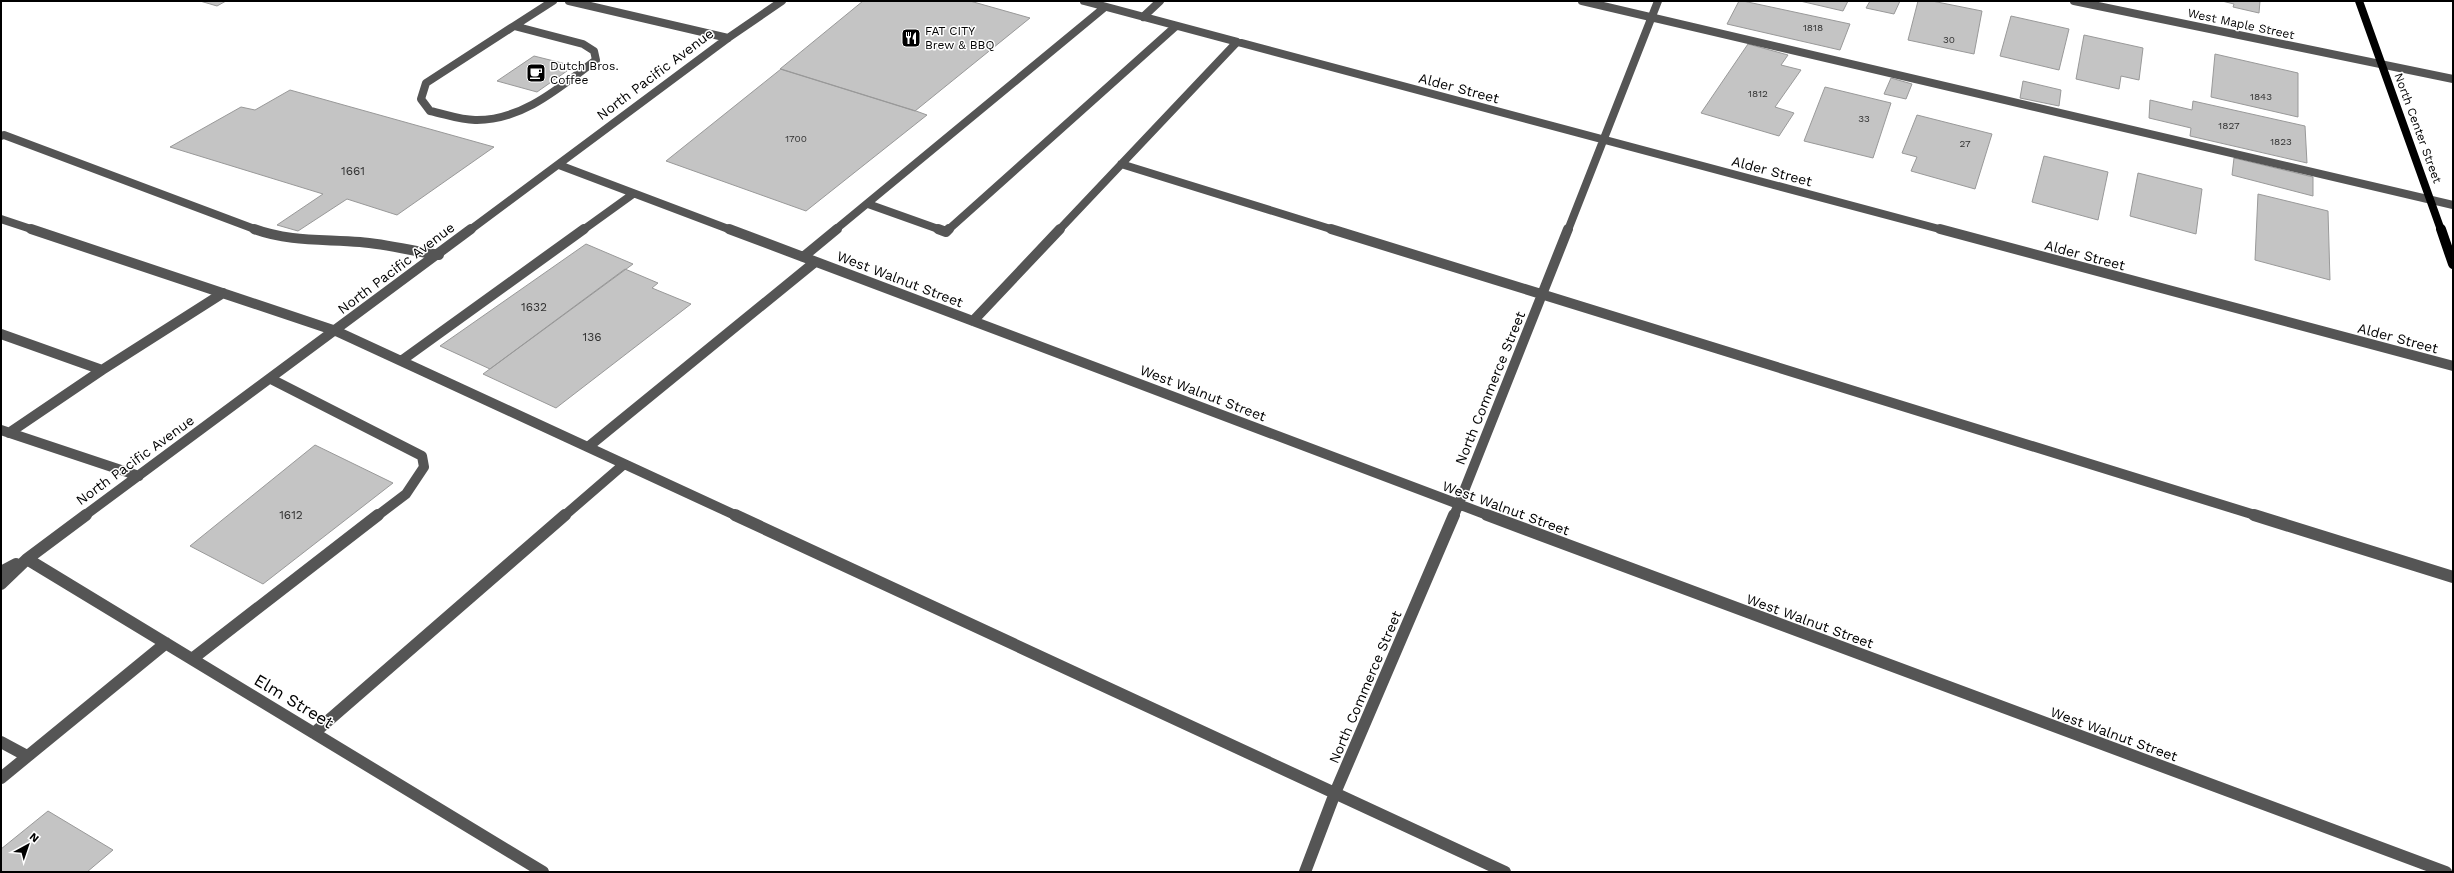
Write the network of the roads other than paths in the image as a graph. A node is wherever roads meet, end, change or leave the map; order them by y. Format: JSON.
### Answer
{"nodes":[{"id":1,"x":553,"y":1,"type":"edge"},
{"id":2,"x":569,"y":1,"type":"edge"},
{"id":3,"x":782,"y":1,"type":"edge"},
{"id":4,"x":1084,"y":1,"type":"edge"},
{"id":5,"x":1160,"y":1,"type":"edge"},
{"id":6,"x":1582,"y":1,"type":"edge"},
{"id":7,"x":1658,"y":1,"type":"edge"},
{"id":8,"x":2074,"y":1,"type":"edge"},
{"id":9,"x":2359,"y":1,"type":"edge"},
{"id":10,"x":1105,"y":7,"type":"junction"},
{"id":11,"x":1144,"y":16,"type":"junction"},
{"id":12,"x":1652,"y":17,"type":"junction"},
{"id":13,"x":513,"y":26,"type":"junction"},
{"id":14,"x":1176,"y":26,"type":"junction"},
{"id":15,"x":728,"y":38,"type":"junction"},
{"id":16,"x":1237,"y":42,"type":"junction"},
{"id":17,"x":2380,"y":64,"type":"junction"},
{"id":18,"x":2453,"y":79,"type":"edge"},
{"id":19,"x":1,"y":136,"type":"edge"},
{"id":20,"x":1602,"y":140,"type":"junction"},
{"id":21,"x":1121,"y":164,"type":"junction"},
{"id":22,"x":559,"y":165,"type":"junction"},
{"id":23,"x":633,"y":194,"type":"junction"},
{"id":24,"x":2432,"y":200,"type":"junction"},
{"id":25,"x":868,"y":204,"type":"junction"},
{"id":26,"x":2453,"y":205,"type":"edge"},
{"id":27,"x":1,"y":219,"type":"edge"},
{"id":28,"x":439,"y":255,"type":"junction"},
{"id":29,"x":803,"y":257,"type":"junction"},
{"id":30,"x":815,"y":262,"type":"junction"},
{"id":31,"x":2453,"y":264,"type":"edge"},
{"id":32,"x":223,"y":293,"type":"junction"},
{"id":33,"x":1542,"y":296,"type":"junction"},
{"id":34,"x":972,"y":321,"type":"junction"},
{"id":35,"x":336,"y":331,"type":"junction"},
{"id":36,"x":1,"y":334,"type":"edge"},
{"id":37,"x":401,"y":361,"type":"junction"},
{"id":38,"x":2453,"y":366,"type":"edge"},
{"id":39,"x":102,"y":370,"type":"junction"},
{"id":40,"x":271,"y":379,"type":"junction"},
{"id":41,"x":5,"y":432,"type":"edge"},
{"id":42,"x":588,"y":447,"type":"junction"},
{"id":43,"x":623,"y":465,"type":"junction"},
{"id":44,"x":139,"y":476,"type":"junction"},
{"id":45,"x":1459,"y":505,"type":"junction"},
{"id":46,"x":27,"y":559,"type":"junction"},
{"id":47,"x":1,"y":572,"type":"edge"},
{"id":48,"x":2453,"y":577,"type":"edge"},
{"id":49,"x":1,"y":584,"type":"edge"},
{"id":50,"x":166,"y":643,"type":"junction"},
{"id":51,"x":192,"y":659,"type":"junction"},
{"id":52,"x":314,"y":733,"type":"junction"},
{"id":53,"x":1,"y":742,"type":"edge"},
{"id":54,"x":27,"y":756,"type":"junction"},
{"id":55,"x":1,"y":778,"type":"edge"},
{"id":56,"x":1334,"y":793,"type":"junction"},
{"id":57,"x":543,"y":872,"type":"edge"},
{"id":58,"x":1305,"y":872,"type":"edge"},
{"id":59,"x":1505,"y":872,"type":"edge"},
{"id":60,"x":2446,"y":872,"type":"edge"}],
"edges":[{"from":1,"to":13,"type":"street"},
{"from":2,"to":15,"type":"street"},
{"from":3,"to":15,"type":"street","name":"North Pacific Avenue"},
{"from":4,"to":10,"type":"street","name":"Alder Street"},
{"from":5,"to":11,"type":"street"},
{"from":6,"to":12,"type":"street"},
{"from":7,"to":12,"type":"street","name":"North Commerce Street"},
{"from":8,"to":17,"type":"street","name":"West Maple Street"},
{"from":9,"to":17,"type":"main road","name":"North Center Street"},
{"from":10,"to":11,"type":"street","name":"Alder Street"},
{"from":10,"to":25,"type":"street"},
{"from":11,"to":14,"type":"street","name":"Alder Street"},
{"from":12,"to":20,"type":"street","name":"North Commerce Street"},
{"from":12,"to":24,"type":"street"},
{"from":13,"to":13,"type":"street"},
{"from":14,"to":16,"type":"street","name":"Alder Street"},
{"from":14,"to":25,"type":"street"},
{"from":15,"to":22,"type":"street","name":"North Pacific Avenue"},
{"from":16,"to":20,"type":"street","name":"Alder Street"},
{"from":16,"to":21,"type":"street"},
{"from":17,"to":18,"type":"street","name":"West Maple Street"},
{"from":17,"to":24,"type":"main road","name":"North Center Street"},
{"from":19,"to":28,"type":"street"},
{"from":20,"to":33,"type":"street","name":"North Commerce Street"},
{"from":20,"to":38,"type":"street","name":"Alder Street"},
{"from":21,"to":33,"type":"street"},
{"from":21,"to":34,"type":"street"},
{"from":22,"to":23,"type":"street","name":"West Walnut Street"},
{"from":22,"to":28,"type":"street","name":"North Pacific Avenue"},
{"from":23,"to":29,"type":"street","name":"West Walnut Street"},
{"from":23,"to":37,"type":"street"},
{"from":24,"to":26,"type":"street"},
{"from":24,"to":31,"type":"main road","name":"North Center Street"},
{"from":25,"to":29,"type":"street"},
{"from":27,"to":32,"type":"street"},
{"from":28,"to":35,"type":"street","name":"North Pacific Avenue"},
{"from":29,"to":30,"type":"street","name":"West Walnut Street"},
{"from":30,"to":34,"type":"street","name":"West Walnut Street"},
{"from":30,"to":42,"type":"street"},
{"from":32,"to":35,"type":"street"},
{"from":32,"to":39,"type":"street"},
{"from":33,"to":45,"type":"street","name":"North Commerce Street"},
{"from":33,"to":48,"type":"street"},
{"from":34,"to":45,"type":"street","name":"West Walnut Street"},
{"from":35,"to":37,"type":"street"},
{"from":35,"to":40,"type":"street","name":"North Pacific Avenue"},
{"from":36,"to":39,"type":"street"},
{"from":37,"to":42,"type":"street"},
{"from":39,"to":41,"type":"street"},
{"from":40,"to":44,"type":"street","name":"North Pacific Avenue"},
{"from":40,"to":51,"type":"street"},
{"from":41,"to":44,"type":"street"},
{"from":42,"to":43,"type":"street"},
{"from":43,"to":52,"type":"street"},
{"from":43,"to":56,"type":"street"},
{"from":44,"to":46,"type":"street","name":"North Pacific Avenue"},
{"from":45,"to":56,"type":"street","name":"North Commerce Street"},
{"from":45,"to":60,"type":"street","name":"West Walnut Street"},
{"from":46,"to":47,"type":"street","name":"North Pacific Avenue"},
{"from":46,"to":49,"type":"street","name":"North Pacific Avenue"},
{"from":46,"to":50,"type":"street","name":"Elm Street"},
{"from":50,"to":51,"type":"street","name":"Elm Street"},
{"from":50,"to":54,"type":"street"},
{"from":51,"to":52,"type":"street","name":"Elm Street"},
{"from":52,"to":57,"type":"street","name":"Elm Street"},
{"from":53,"to":54,"type":"street"},
{"from":54,"to":55,"type":"street"},
{"from":56,"to":58,"type":"street","name":"North Commerce Street"},
{"from":56,"to":59,"type":"street"}]}
